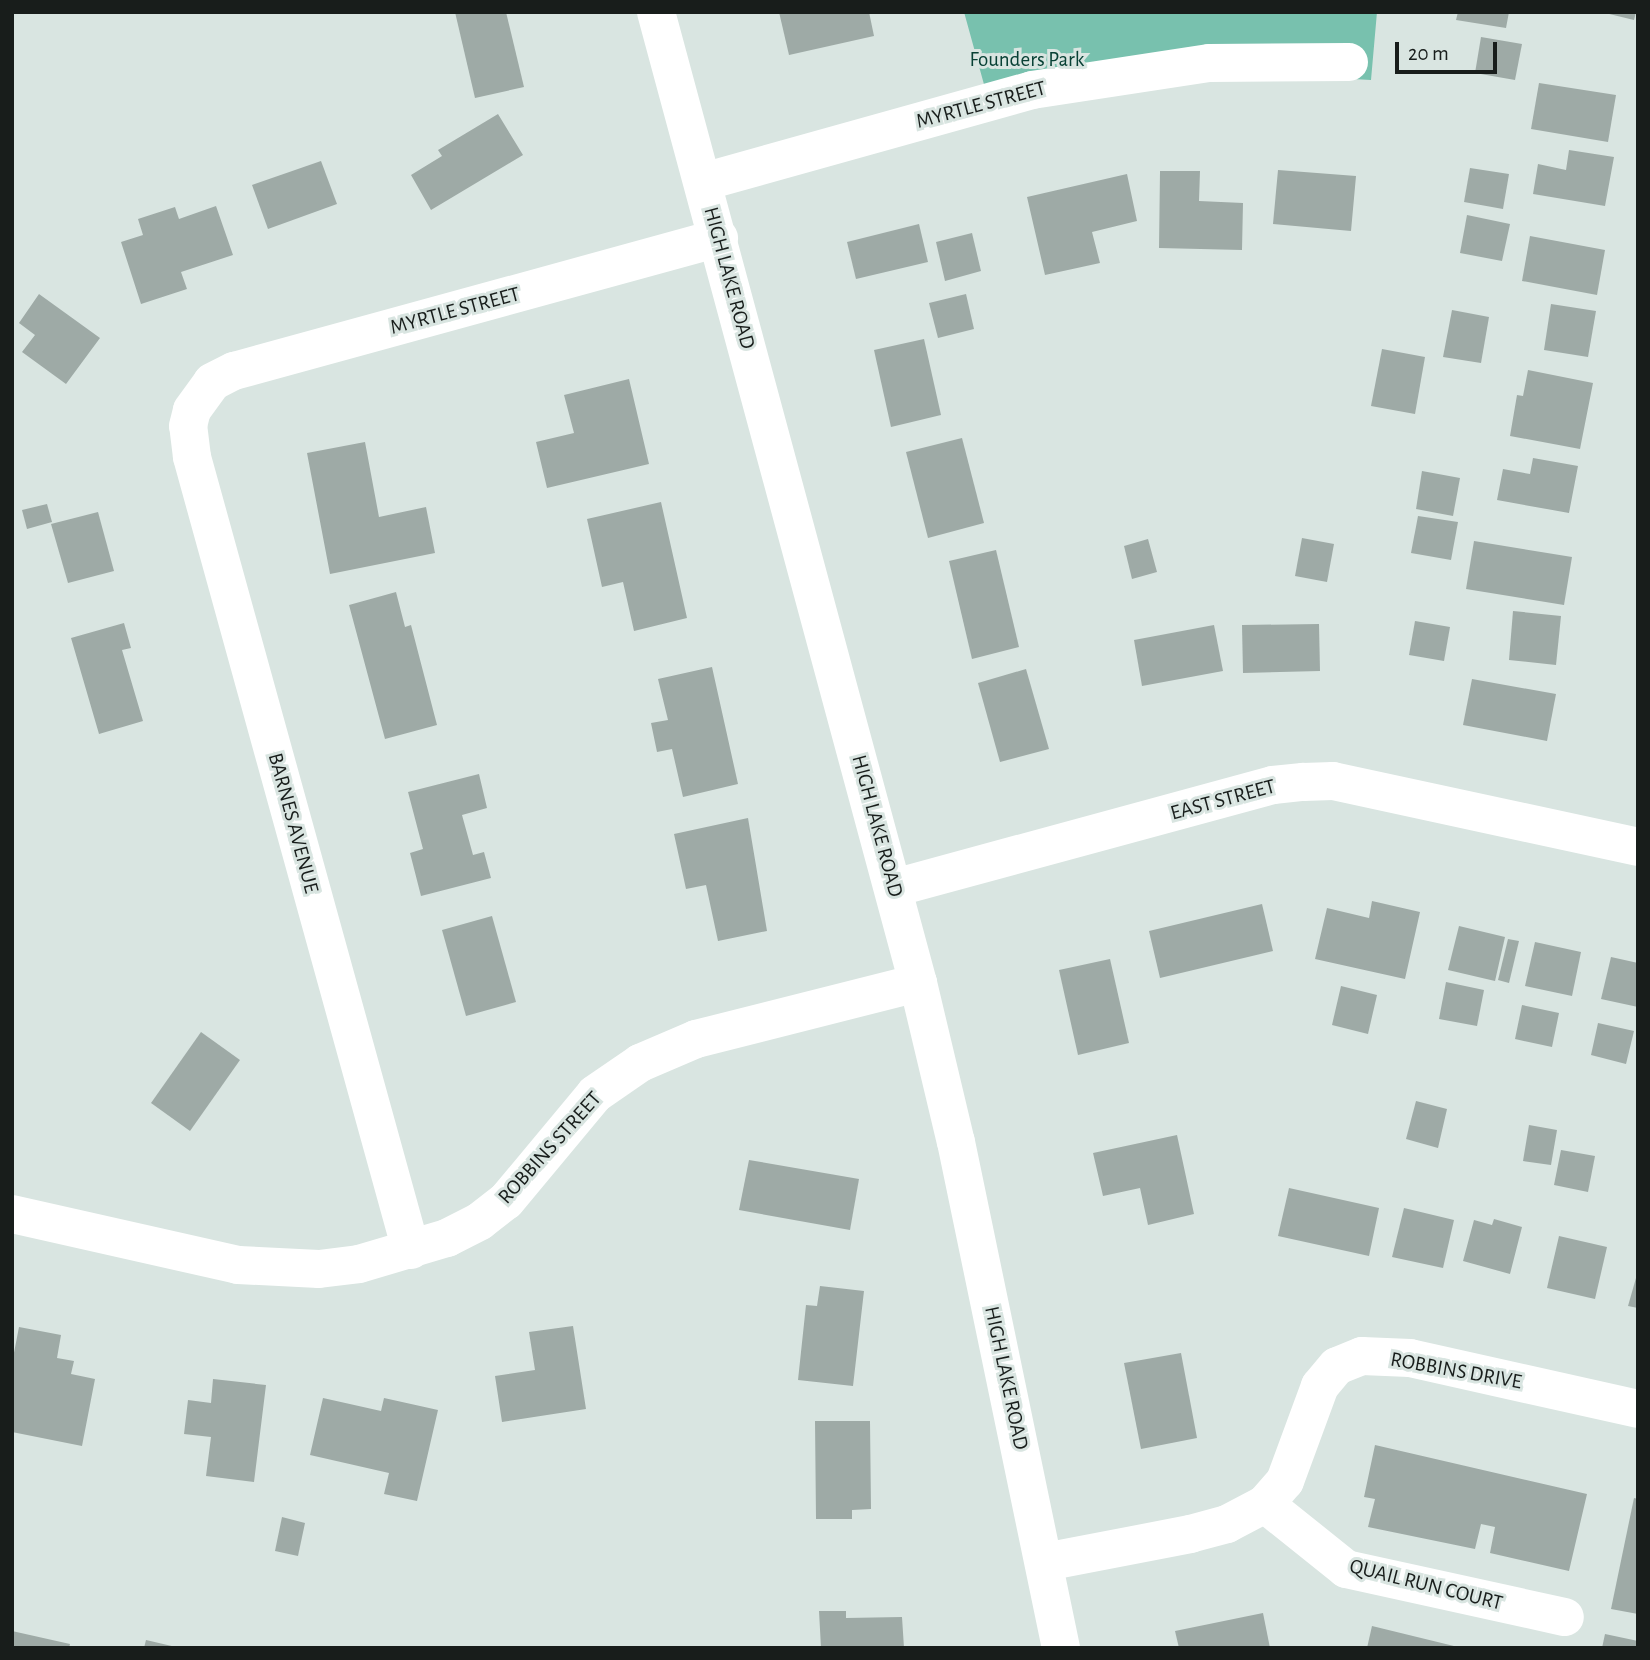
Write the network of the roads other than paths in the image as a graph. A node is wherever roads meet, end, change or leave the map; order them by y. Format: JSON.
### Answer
{"nodes":[{"id":1,"x":656,"y":12,"type":"edge"},
{"id":2,"x":1349,"y":62,"type":"dead end"},
{"id":3,"x":703,"y":182,"type":"junction"},
{"id":4,"x":719,"y":239,"type":"junction"},
{"id":5,"x":199,"y":396,"type":"joint"},
{"id":6,"x":1638,"y":846,"type":"edge"},
{"id":7,"x":894,"y":888,"type":"junction"},
{"id":8,"x":918,"y":983,"type":"junction"},
{"id":9,"x":12,"y":1214,"type":"edge"},
{"id":10,"x":411,"y":1250,"type":"junction"},
{"id":11,"x":1638,"y":1409,"type":"edge"},
{"id":12,"x":1265,"y":1504,"type":"junction"},
{"id":13,"x":1045,"y":1562,"type":"junction"},
{"id":14,"x":1564,"y":1617,"type":"dead end"},
{"id":15,"x":1061,"y":1648,"type":"edge"}],
"edges":[{"from":1,"to":3,"type":"street","name":"HIGH LAKE ROAD"},
{"from":2,"to":3,"type":"street","name":"MYRTLE STREET"},
{"from":3,"to":4,"type":"street","name":"HIGH LAKE ROAD"},
{"from":4,"to":5,"type":"street","name":"MYRTLE STREET"},
{"from":4,"to":7,"type":"street","name":"HIGH LAKE ROAD"},
{"from":5,"to":10,"type":"street","name":"BARNES AVENUE"},
{"from":6,"to":7,"type":"street","name":"EAST STREET"},
{"from":7,"to":8,"type":"street","name":"HIGH LAKE ROAD"},
{"from":8,"to":10,"type":"street","name":"ROBBINS STREET"},
{"from":8,"to":13,"type":"street","name":"HIGH LAKE ROAD"},
{"from":9,"to":10,"type":"street","name":"ROBBINS STREET"},
{"from":11,"to":12,"type":"street","name":"ROBBINS DRIVE"},
{"from":12,"to":13,"type":"street","name":"ROBBINS DRIVE"},
{"from":12,"to":14,"type":"street","name":"QUAIL RUN COURT"},
{"from":13,"to":15,"type":"street","name":"HIGH LAKE ROAD"}]}
